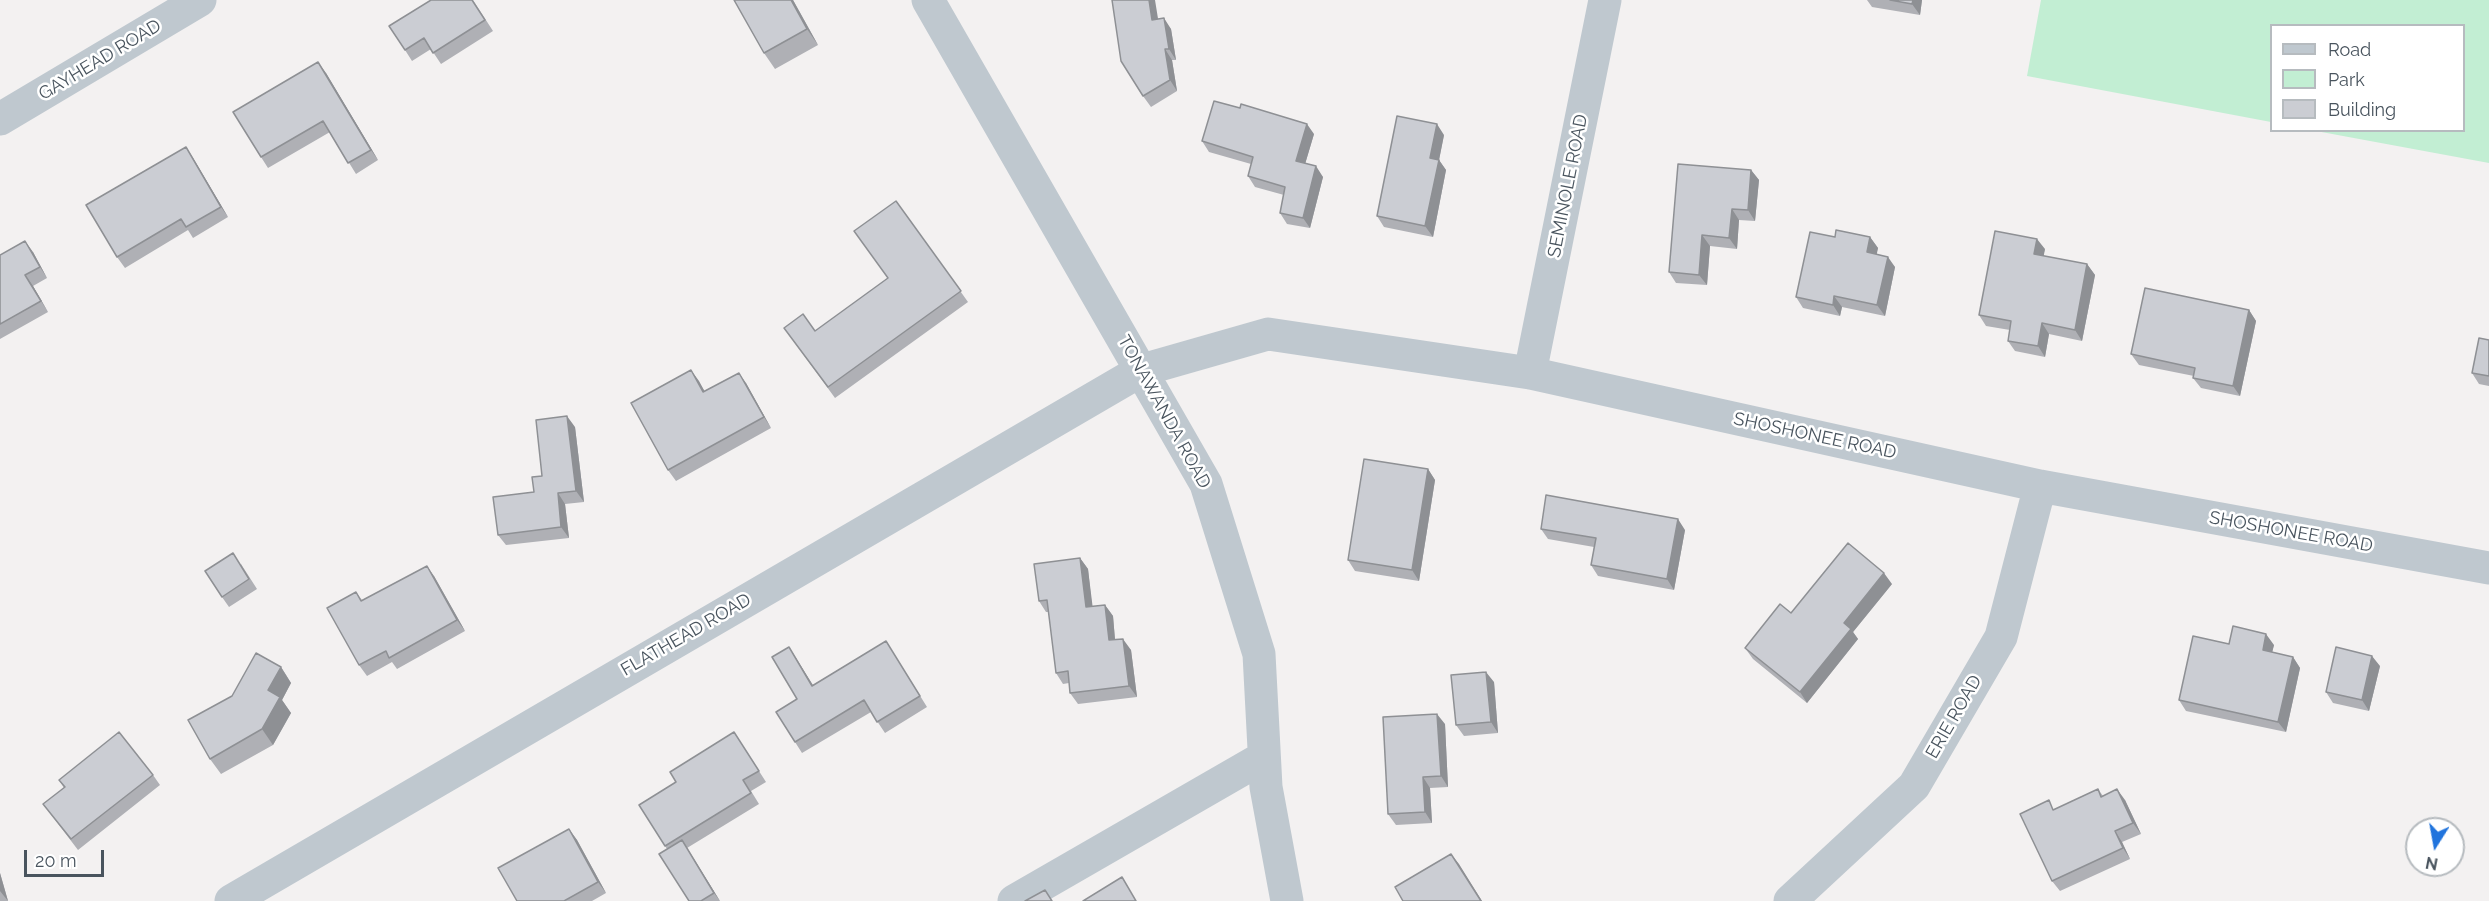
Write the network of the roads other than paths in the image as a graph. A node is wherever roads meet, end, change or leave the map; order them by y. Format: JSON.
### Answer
{"nodes":[{"id":1,"x":200,"y":0,"type":"edge"},
{"id":2,"x":928,"y":0,"type":"edge"},
{"id":3,"x":1605,"y":0,"type":"edge"},
{"id":4,"x":0,"y":119,"type":"edge"},
{"id":5,"x":1142,"y":370,"type":"junction"},
{"id":6,"x":1530,"y":373,"type":"junction"},
{"id":7,"x":2040,"y":486,"type":"junction"},
{"id":8,"x":2489,"y":568,"type":"edge"},
{"id":9,"x":1264,"y":757,"type":"junction"},
{"id":10,"x":231,"y":901,"type":"edge"},
{"id":11,"x":1014,"y":901,"type":"edge"},
{"id":12,"x":1287,"y":901,"type":"edge"},
{"id":13,"x":1790,"y":901,"type":"edge"}],
"edges":[{"from":1,"to":4,"type":"street","name":"GAYHEAD ROAD"},
{"from":2,"to":5,"type":"street","name":"TONAWANDA ROAD"},
{"from":3,"to":6,"type":"street","name":"SEMINOLE ROAD"},
{"from":5,"to":6,"type":"street","name":"SHOSHONEE ROAD"},
{"from":5,"to":9,"type":"street","name":"TONAWANDA ROAD"},
{"from":5,"to":10,"type":"street","name":"FLATHEAD ROAD"},
{"from":6,"to":7,"type":"street","name":"SHOSHONEE ROAD"},
{"from":7,"to":8,"type":"street","name":"SHOSHONEE ROAD"},
{"from":7,"to":13,"type":"street","name":"ERIE ROAD"},
{"from":9,"to":11,"type":"street"},
{"from":9,"to":12,"type":"street","name":"TONAWANDA ROAD"}]}
